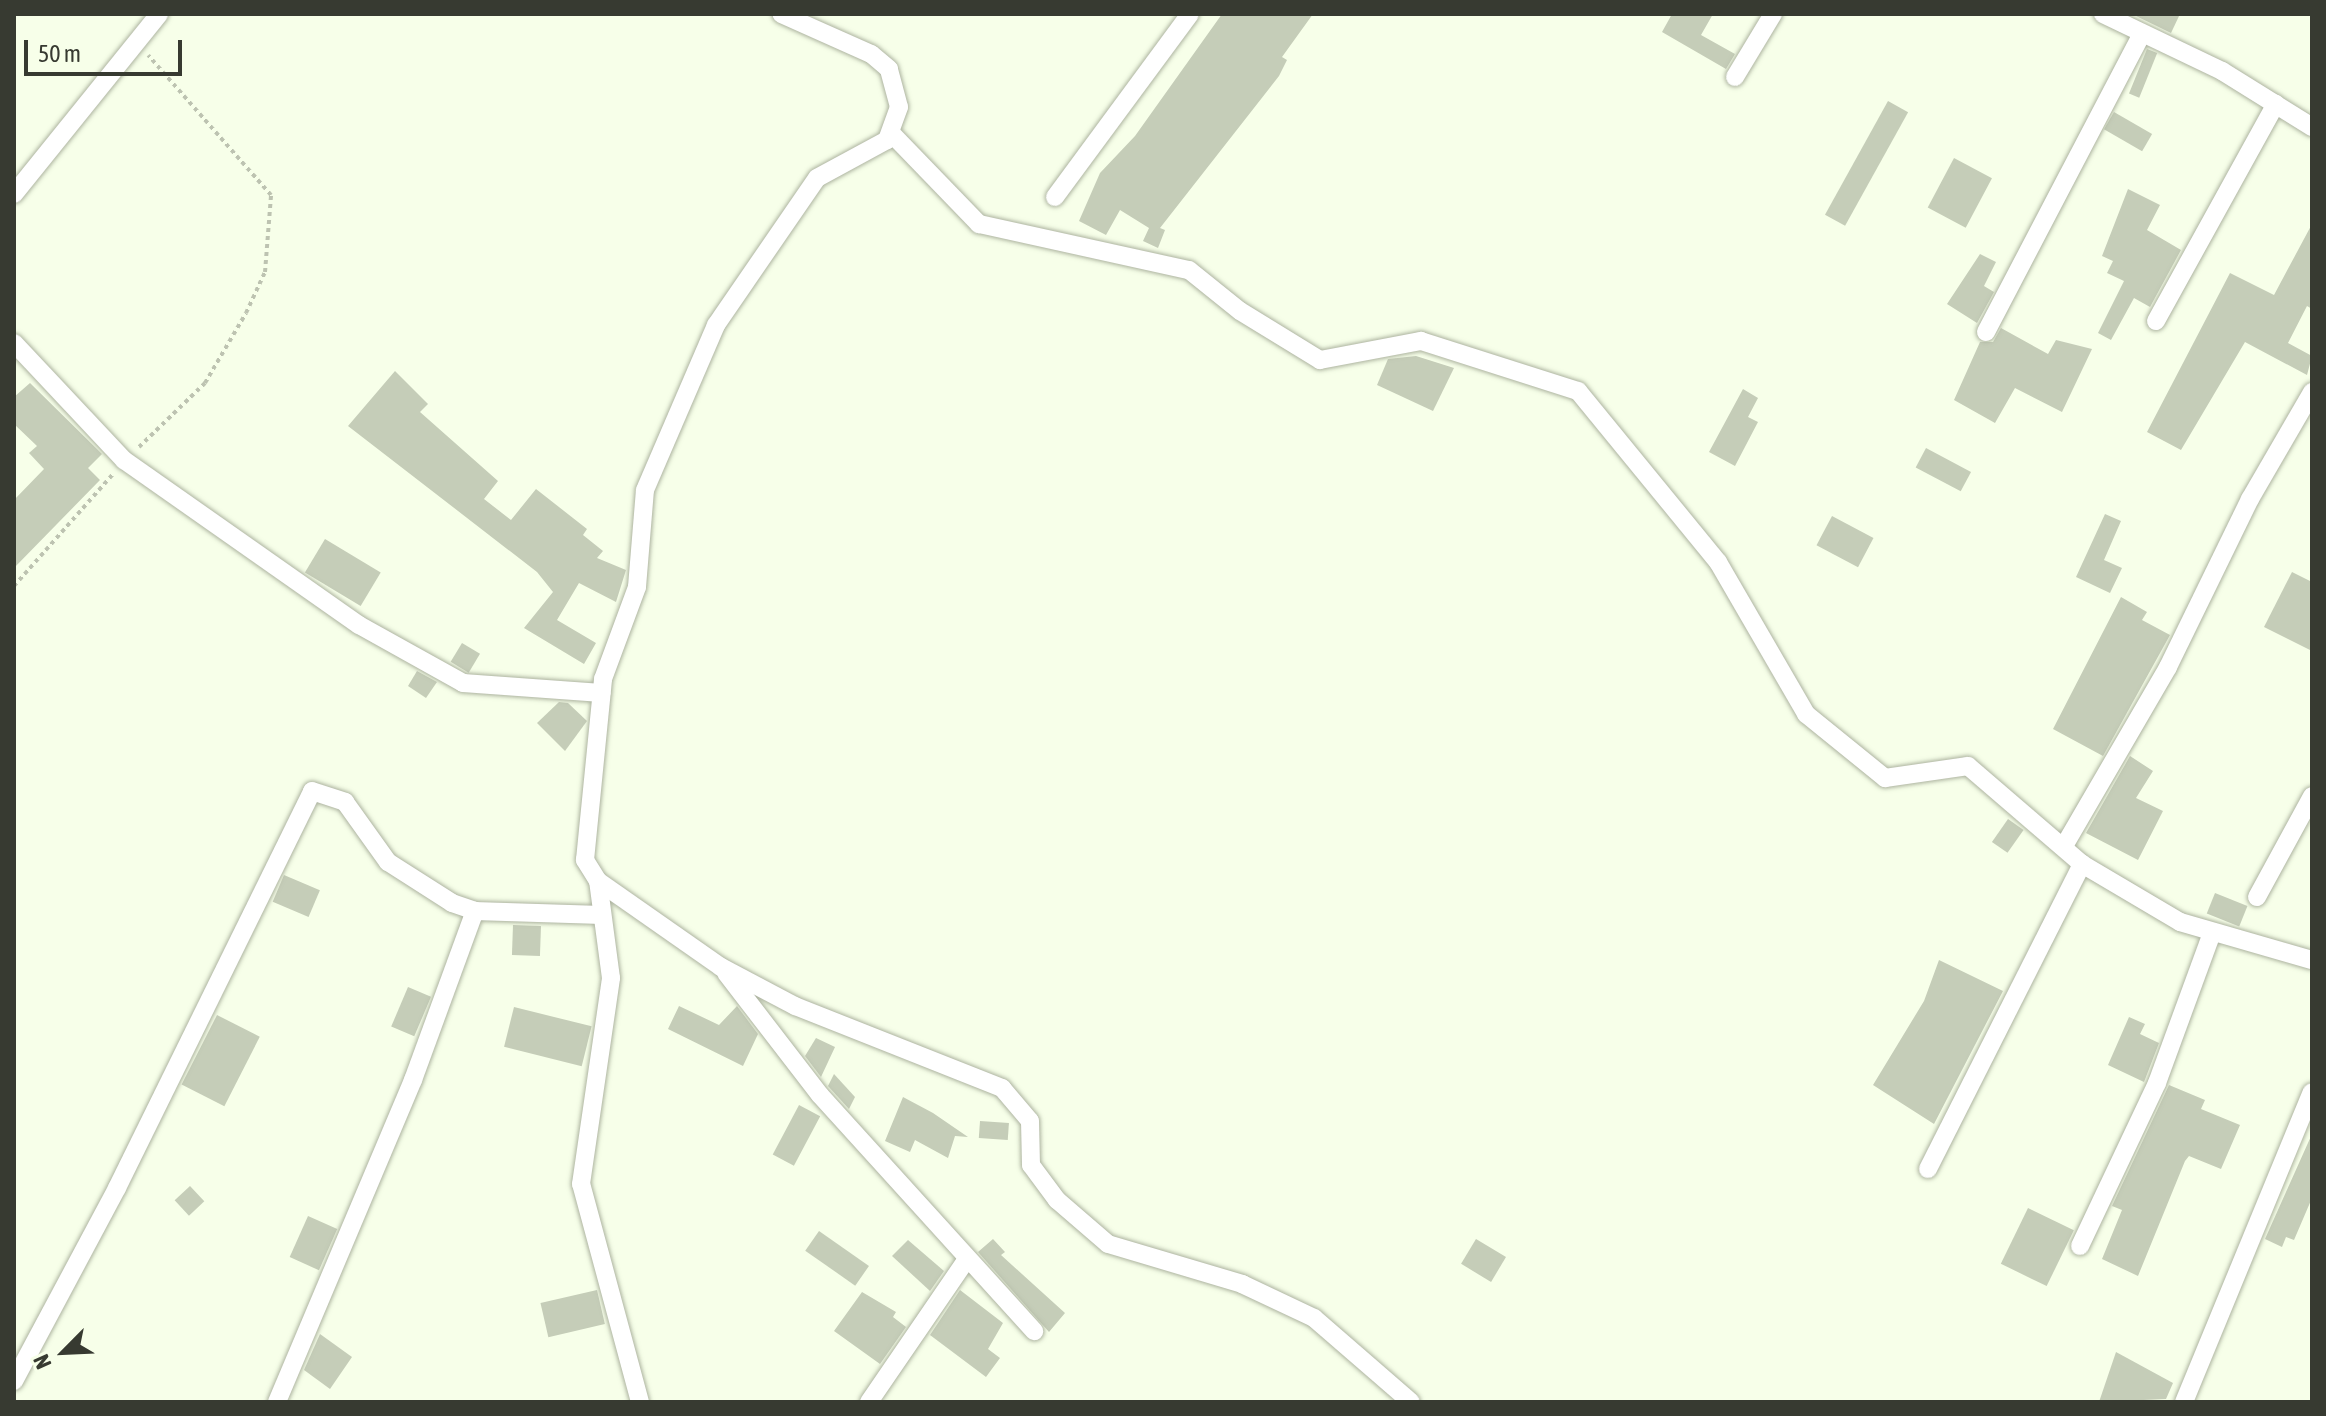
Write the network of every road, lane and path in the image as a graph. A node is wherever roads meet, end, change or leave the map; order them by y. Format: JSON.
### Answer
{"nodes":[{"id":1,"x":159,"y":14,"type":"edge"},
{"id":2,"x":781,"y":14,"type":"edge"},
{"id":3,"x":1190,"y":14,"type":"edge"},
{"id":4,"x":1773,"y":14,"type":"edge"},
{"id":5,"x":2103,"y":14,"type":"edge"},
{"id":6,"x":2142,"y":33,"type":"junction"},
{"id":7,"x":137,"y":44,"type":"junction"},
{"id":8,"x":1735,"y":77,"type":"dead end"},
{"id":9,"x":2276,"y":104,"type":"junction"},
{"id":10,"x":2312,"y":127,"type":"edge"},
{"id":11,"x":891,"y":133,"type":"junction"},
{"id":12,"x":14,"y":194,"type":"edge"},
{"id":13,"x":1055,"y":197,"type":"dead end"},
{"id":14,"x":2156,"y":321,"type":"dead end"},
{"id":15,"x":1986,"y":332,"type":"dead end"},
{"id":16,"x":14,"y":343,"type":"edge"},
{"id":17,"x":2312,"y":392,"type":"edge"},
{"id":18,"x":124,"y":460,"type":"junction"},
{"id":19,"x":14,"y":586,"type":"edge"},
{"id":20,"x":602,"y":693,"type":"junction"},
{"id":21,"x":2312,"y":796,"type":"edge"},
{"id":22,"x":2064,"y":846,"type":"junction"},
{"id":23,"x":2082,"y":864,"type":"junction"},
{"id":24,"x":598,"y":881,"type":"junction"},
{"id":25,"x":2257,"y":897,"type":"dead end"},
{"id":26,"x":475,"y":911,"type":"junction"},
{"id":27,"x":601,"y":915,"type":"junction"},
{"id":28,"x":2212,"y":933,"type":"junction"},
{"id":29,"x":2312,"y":960,"type":"edge"},
{"id":30,"x":721,"y":967,"type":"junction"},
{"id":31,"x":2312,"y":1092,"type":"edge"},
{"id":32,"x":1928,"y":1169,"type":"dead end"},
{"id":33,"x":2080,"y":1246,"type":"dead end"},
{"id":34,"x":967,"y":1259,"type":"junction"},
{"id":35,"x":1034,"y":1331,"type":"dead end"},
{"id":36,"x":14,"y":1381,"type":"edge"},
{"id":37,"x":277,"y":1402,"type":"edge"},
{"id":38,"x":640,"y":1402,"type":"edge"},
{"id":39,"x":869,"y":1402,"type":"edge"},
{"id":40,"x":1411,"y":1402,"type":"edge"},
{"id":41,"x":2184,"y":1402,"type":"edge"}],
"edges":[{"from":1,"to":7,"type":"street"},
{"from":2,"to":11,"type":"street"},
{"from":3,"to":13,"type":"street"},
{"from":4,"to":8,"type":"street"},
{"from":5,"to":6,"type":"street"},
{"from":6,"to":9,"type":"street"},
{"from":6,"to":15,"type":"street"},
{"from":7,"to":12,"type":"street"},
{"from":7,"to":18,"type":"path"},
{"from":9,"to":10,"type":"street"},
{"from":9,"to":14,"type":"street"},
{"from":11,"to":20,"type":"street"},
{"from":11,"to":22,"type":"street"},
{"from":16,"to":18,"type":"street"},
{"from":17,"to":22,"type":"street"},
{"from":18,"to":19,"type":"path"},
{"from":18,"to":20,"type":"street"},
{"from":20,"to":24,"type":"street"},
{"from":21,"to":25,"type":"street"},
{"from":22,"to":23,"type":"street"},
{"from":23,"to":28,"type":"street"},
{"from":23,"to":32,"type":"street"},
{"from":24,"to":27,"type":"street"},
{"from":24,"to":30,"type":"street"},
{"from":26,"to":27,"type":"street"},
{"from":26,"to":36,"type":"street"},
{"from":26,"to":37,"type":"street"},
{"from":27,"to":38,"type":"street"},
{"from":28,"to":29,"type":"street"},
{"from":28,"to":33,"type":"street"},
{"from":30,"to":34,"type":"street"},
{"from":30,"to":40,"type":"street"},
{"from":31,"to":41,"type":"street"},
{"from":34,"to":35,"type":"street"},
{"from":34,"to":39,"type":"street"}]}
